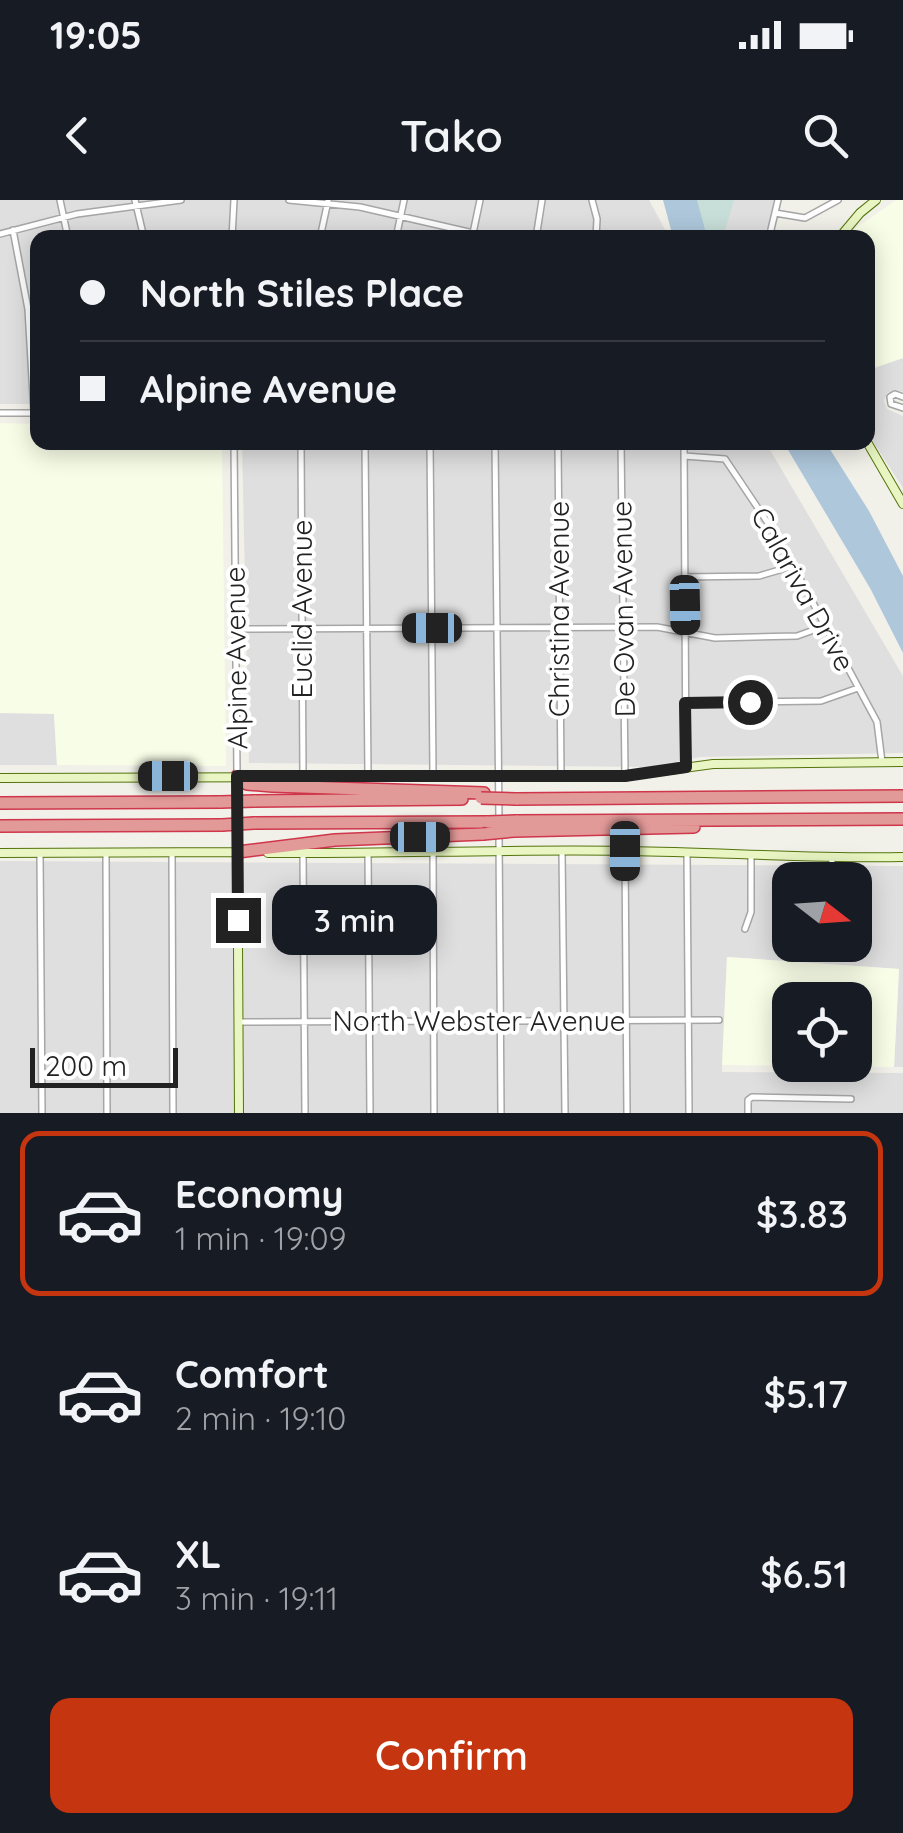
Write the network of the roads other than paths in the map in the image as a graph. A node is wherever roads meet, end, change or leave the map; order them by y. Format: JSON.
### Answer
{"nodes":[{"id":1,"x":60,"y":200,"type":"edge"},
{"id":2,"x":181,"y":200,"type":"edge"},
{"id":3,"x":234,"y":200,"type":"edge"},
{"id":4,"x":289,"y":200,"type":"edge"},
{"id":5,"x":404,"y":200,"type":"edge"},
{"id":6,"x":480,"y":200,"type":"edge"},
{"id":7,"x":542,"y":200,"type":"edge"},
{"id":8,"x":592,"y":200,"type":"edge"},
{"id":9,"x":778,"y":200,"type":"edge"},
{"id":10,"x":838,"y":200,"type":"edge"},
{"id":11,"x":876,"y":200,"type":"edge"},
{"id":12,"x":136,"y":202,"type":"edge"},
{"id":13,"x":328,"y":202,"type":"edge"},
{"id":14,"x":774,"y":213,"type":"junction"},
{"id":15,"x":400,"y":215,"type":"junction"},
{"id":16,"x":64,"y":217,"type":"junction"},
{"id":17,"x":13,"y":230,"type":"junction"},
{"id":18,"x":66,"y":230,"type":"edge"},
{"id":19,"x":142,"y":230,"type":"edge"},
{"id":20,"x":232,"y":230,"type":"edge"},
{"id":21,"x":322,"y":230,"type":"edge"},
{"id":22,"x":397,"y":230,"type":"edge"},
{"id":23,"x":454,"y":230,"type":"edge"},
{"id":24,"x":473,"y":230,"type":"edge"},
{"id":25,"x":537,"y":230,"type":"edge"},
{"id":26,"x":596,"y":230,"type":"edge"},
{"id":27,"x":771,"y":230,"type":"edge"},
{"id":28,"x":847,"y":230,"type":"edge"},
{"id":29,"x":0,"y":234,"type":"edge"},
{"id":30,"x":30,"y":335,"type":"edge"},
{"id":31,"x":903,"y":397,"type":"edge"},
{"id":32,"x":903,"y":408,"type":"edge"},
{"id":33,"x":0,"y":413,"type":"edge"},
{"id":34,"x":30,"y":413,"type":"edge"},
{"id":35,"x":234,"y":450,"type":"edge"},
{"id":36,"x":301,"y":450,"type":"edge"},
{"id":37,"x":365,"y":450,"type":"edge"},
{"id":38,"x":430,"y":450,"type":"edge"},
{"id":39,"x":495,"y":450,"type":"edge"},
{"id":40,"x":558,"y":450,"type":"edge"},
{"id":41,"x":621,"y":450,"type":"edge"},
{"id":42,"x":684,"y":450,"type":"edge"},
{"id":43,"x":872,"y":450,"type":"edge"},
{"id":44,"x":684,"y":456,"type":"junction"},
{"id":45,"x":903,"y":504,"type":"edge"},
{"id":46,"x":792,"y":566,"type":"junction"},
{"id":47,"x":684,"y":577,"type":"junction"},
{"id":48,"x":825,"y":626,"type":"junction"},
{"id":49,"x":560,"y":627,"type":"junction"},
{"id":50,"x":622,"y":627,"type":"junction"},
{"id":51,"x":302,"y":628,"type":"junction"},
{"id":52,"x":366,"y":628,"type":"junction"},
{"id":53,"x":432,"y":628,"type":"junction"},
{"id":54,"x":497,"y":628,"type":"junction"},
{"id":55,"x":235,"y":629,"type":"junction"},
{"id":56,"x":685,"y":633,"type":"junction"},
{"id":57,"x":858,"y":688,"type":"junction"},
{"id":58,"x":685,"y":703,"type":"junction"},
{"id":59,"x":882,"y":762,"type":"junction"},
{"id":60,"x":903,"y":762,"type":"edge"},
{"id":61,"x":686,"y":767,"type":"junction"},
{"id":62,"x":433,"y":774,"type":"junction"},
{"id":63,"x":303,"y":775,"type":"junction"},
{"id":64,"x":368,"y":775,"type":"junction"},
{"id":65,"x":498,"y":775,"type":"junction"},
{"id":66,"x":237,"y":776,"type":"junction"},
{"id":67,"x":561,"y":776,"type":"junction"},
{"id":68,"x":625,"y":776,"type":"junction"},
{"id":69,"x":0,"y":778,"type":"edge"},
{"id":70,"x":482,"y":796,"type":"junction"},
{"id":71,"x":903,"y":796,"type":"edge"},
{"id":72,"x":0,"y":803,"type":"edge"},
{"id":73,"x":903,"y":820,"type":"edge"},
{"id":74,"x":0,"y":826,"type":"edge"},
{"id":75,"x":486,"y":828,"type":"junction"},
{"id":76,"x":562,"y":851,"type":"junction"},
{"id":77,"x":625,"y":851,"type":"junction"},
{"id":78,"x":238,"y":852,"type":"junction"},
{"id":79,"x":499,"y":852,"type":"junction"},
{"id":80,"x":687,"y":852,"type":"junction"},
{"id":81,"x":0,"y":853,"type":"edge"},
{"id":82,"x":304,"y":853,"type":"junction"},
{"id":83,"x":433,"y":853,"type":"junction"},
{"id":84,"x":40,"y":854,"type":"junction"},
{"id":85,"x":106,"y":854,"type":"junction"},
{"id":86,"x":172,"y":854,"type":"junction"},
{"id":87,"x":368,"y":854,"type":"junction"},
{"id":88,"x":751,"y":854,"type":"junction"},
{"id":89,"x":903,"y":857,"type":"edge"},
{"id":90,"x":832,"y":858,"type":"junction"},
{"id":91,"x":832,"y":862,"type":"edge"},
{"id":92,"x":745,"y":929,"type":"dead end"},
{"id":93,"x":626,"y":1020,"type":"junction"},
{"id":94,"x":688,"y":1020,"type":"junction"},
{"id":95,"x":719,"y":1020,"type":"dead end"},
{"id":96,"x":500,"y":1021,"type":"junction"},
{"id":97,"x":563,"y":1021,"type":"junction"},
{"id":98,"x":240,"y":1022,"type":"junction"},
{"id":99,"x":305,"y":1022,"type":"junction"},
{"id":100,"x":369,"y":1022,"type":"junction"},
{"id":101,"x":434,"y":1022,"type":"junction"},
{"id":102,"x":851,"y":1099,"type":"dead end"},
{"id":103,"x":42,"y":1113,"type":"edge"},
{"id":104,"x":107,"y":1113,"type":"edge"},
{"id":105,"x":173,"y":1113,"type":"edge"},
{"id":106,"x":239,"y":1113,"type":"edge"},
{"id":107,"x":305,"y":1113,"type":"edge"},
{"id":108,"x":370,"y":1113,"type":"edge"},
{"id":109,"x":434,"y":1113,"type":"edge"},
{"id":110,"x":501,"y":1113,"type":"edge"},
{"id":111,"x":565,"y":1113,"type":"edge"},
{"id":112,"x":627,"y":1113,"type":"edge"},
{"id":113,"x":689,"y":1113,"type":"edge"},
{"id":114,"x":748,"y":1113,"type":"edge"}],
"edges":[{"from":1,"to":16,"type":"street"},
{"from":2,"to":12,"type":"street"},
{"from":3,"to":20,"type":"street"},
{"from":4,"to":13,"type":"street"},
{"from":5,"to":15,"type":"street"},
{"from":6,"to":24,"type":"street"},
{"from":7,"to":25,"type":"street"},
{"from":8,"to":26,"type":"street"},
{"from":9,"to":14,"type":"street"},
{"from":10,"to":14,"type":"street"},
{"from":11,"to":28,"type":"street"},
{"from":12,"to":16,"type":"street"},
{"from":12,"to":19,"type":"street"},
{"from":13,"to":15,"type":"street"},
{"from":13,"to":21,"type":"street"},
{"from":14,"to":27,"type":"street"},
{"from":15,"to":22,"type":"street"},
{"from":15,"to":23,"type":"street"},
{"from":16,"to":17,"type":"street"},
{"from":16,"to":18,"type":"street"},
{"from":17,"to":29,"type":"street"},
{"from":17,"to":30,"type":"street"},
{"from":31,"to":32,"type":"street"},
{"from":33,"to":34,"type":"street"},
{"from":35,"to":55,"type":"street","name":"Alpine Avenue"},
{"from":36,"to":51,"type":"street","name":"Euclid Avenue"},
{"from":37,"to":52,"type":"street"},
{"from":38,"to":53,"type":"street"},
{"from":39,"to":54,"type":"street"},
{"from":40,"to":49,"type":"street","name":"Christina Avenue"},
{"from":41,"to":50,"type":"street","name":"De Ovan Avenue"},
{"from":42,"to":44,"type":"street"},
{"from":43,"to":45,"type":"street"},
{"from":44,"to":46,"type":"street","name":"Calariva Drive"},
{"from":44,"to":47,"type":"street"},
{"from":46,"to":47,"type":"street"},
{"from":46,"to":48,"type":"street","name":"Calariva Drive"},
{"from":47,"to":56,"type":"street"},
{"from":48,"to":56,"type":"street"},
{"from":48,"to":57,"type":"street","name":"Calariva Drive"},
{"from":49,"to":50,"type":"street"},
{"from":49,"to":54,"type":"street"},
{"from":49,"to":67,"type":"street","name":"Christina Avenue"},
{"from":50,"to":56,"type":"street"},
{"from":50,"to":68,"type":"street","name":"De Ovan Avenue"},
{"from":51,"to":52,"type":"street"},
{"from":51,"to":55,"type":"street"},
{"from":51,"to":63,"type":"street","name":"Euclid Avenue"},
{"from":52,"to":53,"type":"street"},
{"from":52,"to":64,"type":"street"},
{"from":53,"to":54,"type":"street"},
{"from":53,"to":62,"type":"street"},
{"from":54,"to":65,"type":"street"},
{"from":55,"to":66,"type":"street","name":"Alpine Avenue"},
{"from":56,"to":58,"type":"street"},
{"from":57,"to":58,"type":"street"},
{"from":57,"to":59,"type":"street","name":"Calariva Drive"},
{"from":58,"to":61,"type":"street"},
{"from":59,"to":60,"type":"street"},
{"from":59,"to":61,"type":"street"},
{"from":61,"to":68,"type":"street"},
{"from":62,"to":64,"type":"street"},
{"from":62,"to":65,"type":"street"},
{"from":63,"to":64,"type":"street"},
{"from":63,"to":66,"type":"street"},
{"from":65,"to":67,"type":"street"},
{"from":65,"to":79,"type":"street"},
{"from":66,"to":69,"type":"street"},
{"from":66,"to":70,"type":"highway"},
{"from":66,"to":78,"type":"street","name":"Alpine Avenue"},
{"from":67,"to":68,"type":"street"},
{"from":70,"to":71,"type":"highway","bridge":true},
{"from":70,"to":72,"type":"highway","bridge":true},
{"from":73,"to":75,"type":"highway","bridge":true},
{"from":74,"to":75,"type":"highway","bridge":true},
{"from":75,"to":78,"type":"highway"},
{"from":76,"to":77,"type":"street"},
{"from":76,"to":79,"type":"street"},
{"from":76,"to":97,"type":"street"},
{"from":77,"to":80,"type":"street"},
{"from":77,"to":93,"type":"street"},
{"from":78,"to":82,"type":"street"},
{"from":78,"to":86,"type":"street"},
{"from":78,"to":98,"type":"street","name":"Alpine Avenue"},
{"from":79,"to":83,"type":"street"},
{"from":79,"to":96,"type":"street"},
{"from":80,"to":88,"type":"street"},
{"from":80,"to":94,"type":"street"},
{"from":81,"to":84,"type":"street"},
{"from":82,"to":87,"type":"street"},
{"from":82,"to":99,"type":"street"},
{"from":83,"to":87,"type":"street"},
{"from":83,"to":101,"type":"street"},
{"from":84,"to":85,"type":"street"},
{"from":84,"to":103,"type":"street"},
{"from":85,"to":86,"type":"street"},
{"from":85,"to":104,"type":"street"},
{"from":86,"to":105,"type":"street"},
{"from":87,"to":100,"type":"street"},
{"from":88,"to":90,"type":"street"},
{"from":88,"to":92,"type":"street"},
{"from":89,"to":90,"type":"street"},
{"from":90,"to":91,"type":"street"},
{"from":93,"to":94,"type":"street","name":"North Webster Avenue"},
{"from":93,"to":97,"type":"street","name":"North Webster Avenue"},
{"from":93,"to":112,"type":"street"},
{"from":94,"to":95,"type":"street","name":"North Webster Avenue"},
{"from":94,"to":113,"type":"street"},
{"from":96,"to":97,"type":"street","name":"North Webster Avenue"},
{"from":96,"to":101,"type":"street","name":"North Webster Avenue"},
{"from":96,"to":110,"type":"street"},
{"from":97,"to":111,"type":"street"},
{"from":98,"to":99,"type":"street","name":"North Webster Avenue"},
{"from":98,"to":106,"type":"street","name":"Alpine Avenue"},
{"from":99,"to":100,"type":"street","name":"North Webster Avenue"},
{"from":99,"to":107,"type":"street"},
{"from":100,"to":101,"type":"street","name":"North Webster Avenue"},
{"from":100,"to":108,"type":"street"},
{"from":101,"to":109,"type":"street"},
{"from":102,"to":114,"type":"street"}]}
